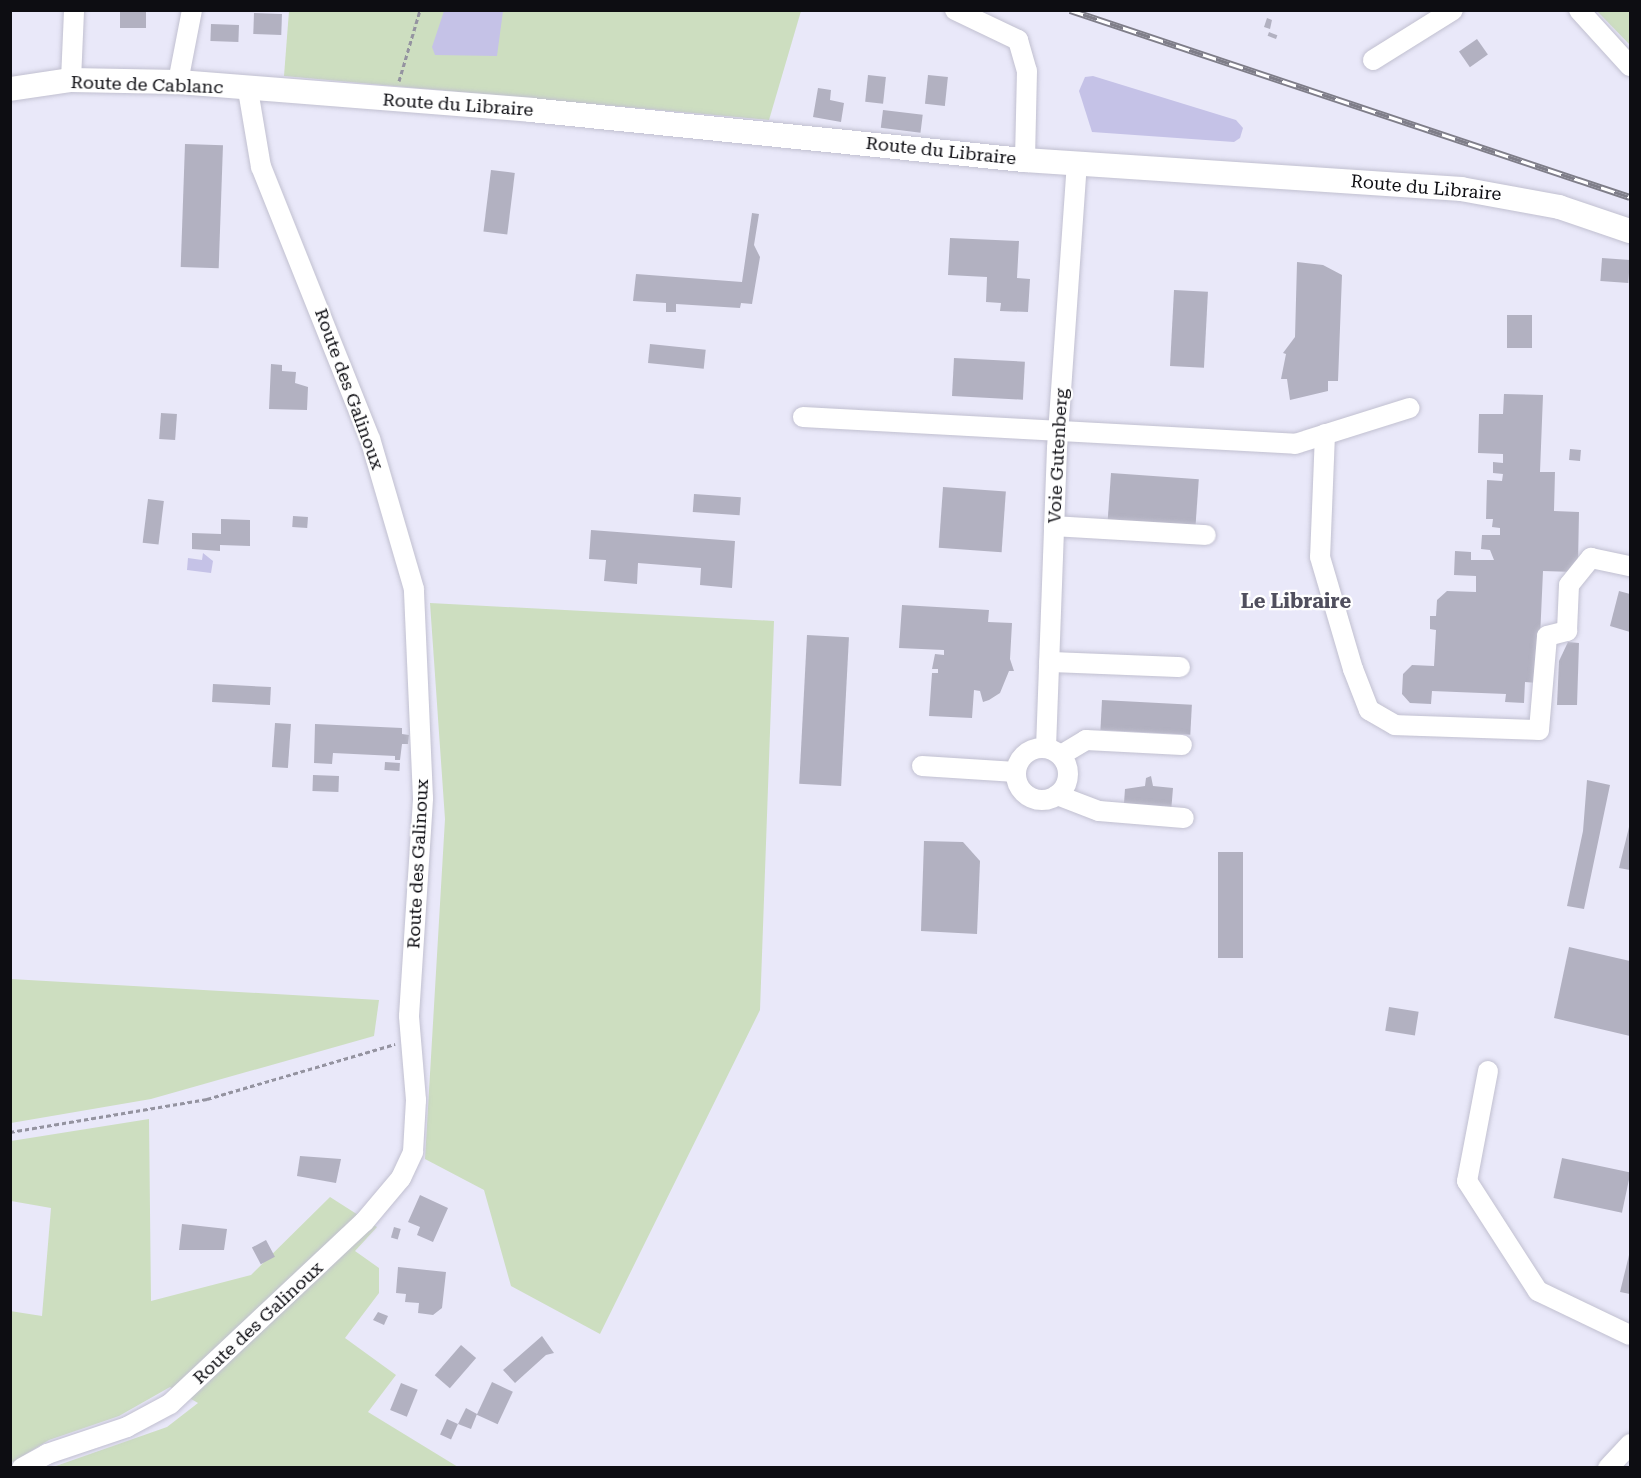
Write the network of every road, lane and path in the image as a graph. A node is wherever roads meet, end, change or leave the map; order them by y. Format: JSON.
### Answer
{"nodes":[{"id":1,"x":74,"y":10,"type":"edge"},
{"id":2,"x":192,"y":10,"type":"edge"},
{"id":3,"x":420,"y":10,"type":"edge"},
{"id":4,"x":955,"y":10,"type":"edge"},
{"id":5,"x":1452,"y":10,"type":"edge"},
{"id":6,"x":1579,"y":10,"type":"edge"},
{"id":7,"x":1373,"y":60,"type":"dead end"},
{"id":8,"x":1630,"y":66,"type":"edge"},
{"id":9,"x":71,"y":80,"type":"junction"},
{"id":10,"x":178,"y":82,"type":"junction"},
{"id":11,"x":10,"y":88,"type":"edge"},
{"id":12,"x":248,"y":90,"type":"junction"},
{"id":13,"x":394,"y":100,"type":"junction"},
{"id":14,"x":1025,"y":160,"type":"junction"},
{"id":15,"x":1077,"y":164,"type":"junction"},
{"id":16,"x":1630,"y":231,"type":"edge"},
{"id":17,"x":1409,"y":408,"type":"dead end"},
{"id":18,"x":803,"y":417,"type":"dead end"},
{"id":19,"x":1058,"y":431,"type":"junction"},
{"id":20,"x":1325,"y":434,"type":"junction"},
{"id":21,"x":1054,"y":526,"type":"junction"},
{"id":22,"x":1206,"y":535,"type":"dead end"},
{"id":23,"x":1630,"y":566,"type":"edge"},
{"id":24,"x":1049,"y":662,"type":"junction"},
{"id":25,"x":1179,"y":667,"type":"dead end"},
{"id":26,"x":1182,"y":745,"type":"dead end"},
{"id":27,"x":1053,"y":752,"type":"junction"},
{"id":28,"x":922,"y":766,"type":"dead end"},
{"id":29,"x":1016,"y":772,"type":"junction"},
{"id":30,"x":1057,"y":795,"type":"junction"},
{"id":31,"x":1184,"y":818,"type":"dead end"},
{"id":32,"x":411,"y":1039,"type":"junction"},
{"id":33,"x":1488,"y":1071,"type":"dead end"},
{"id":34,"x":10,"y":1132,"type":"edge"},
{"id":35,"x":1630,"y":1335,"type":"edge"},
{"id":36,"x":1630,"y":1444,"type":"edge"},
{"id":37,"x":22,"y":1467,"type":"edge"},
{"id":38,"x":1608,"y":1467,"type":"edge"}],
"edges":[{"from":1,"to":9,"type":"street"},
{"from":2,"to":10,"type":"street"},
{"from":3,"to":13,"type":"path"},
{"from":4,"to":14,"type":"street"},
{"from":5,"to":7,"type":"street"},
{"from":6,"to":8,"type":"street"},
{"from":9,"to":10,"type":"main road","name":"Route de Cablanc"},
{"from":9,"to":11,"type":"main road","name":"Route de Cablanc"},
{"from":10,"to":12,"type":"main road","name":"Route de Cablanc"},
{"from":12,"to":13,"type":"main road","name":"Route du Libraire"},
{"from":12,"to":32,"type":"street","name":"Route des Galinoux"},
{"from":13,"to":14,"type":"main road","name":"Route du Libraire"},
{"from":14,"to":15,"type":"main road","name":"Route du Libraire"},
{"from":15,"to":16,"type":"main road","name":"Route du Libraire"},
{"from":15,"to":19,"type":"street","name":"Voie Gutenberg"},
{"from":17,"to":20,"type":"street"},
{"from":18,"to":19,"type":"street"},
{"from":19,"to":20,"type":"street"},
{"from":19,"to":21,"type":"street","name":"Voie Gutenberg"},
{"from":20,"to":23,"type":"street"},
{"from":21,"to":22,"type":"street"},
{"from":21,"to":24,"type":"street","name":"Voie Gutenberg"},
{"from":24,"to":25,"type":"street"},
{"from":24,"to":27,"type":"street","name":"Voie Gutenberg"},
{"from":26,"to":27,"type":"street"},
{"from":27,"to":29,"type":"street"},
{"from":27,"to":30,"type":"street"},
{"from":28,"to":29,"type":"street"},
{"from":29,"to":30,"type":"street"},
{"from":30,"to":31,"type":"street"},
{"from":32,"to":34,"type":"path"},
{"from":32,"to":37,"type":"street","name":"Route des Galinoux"},
{"from":33,"to":35,"type":"street"},
{"from":36,"to":38,"type":"street"}]}
